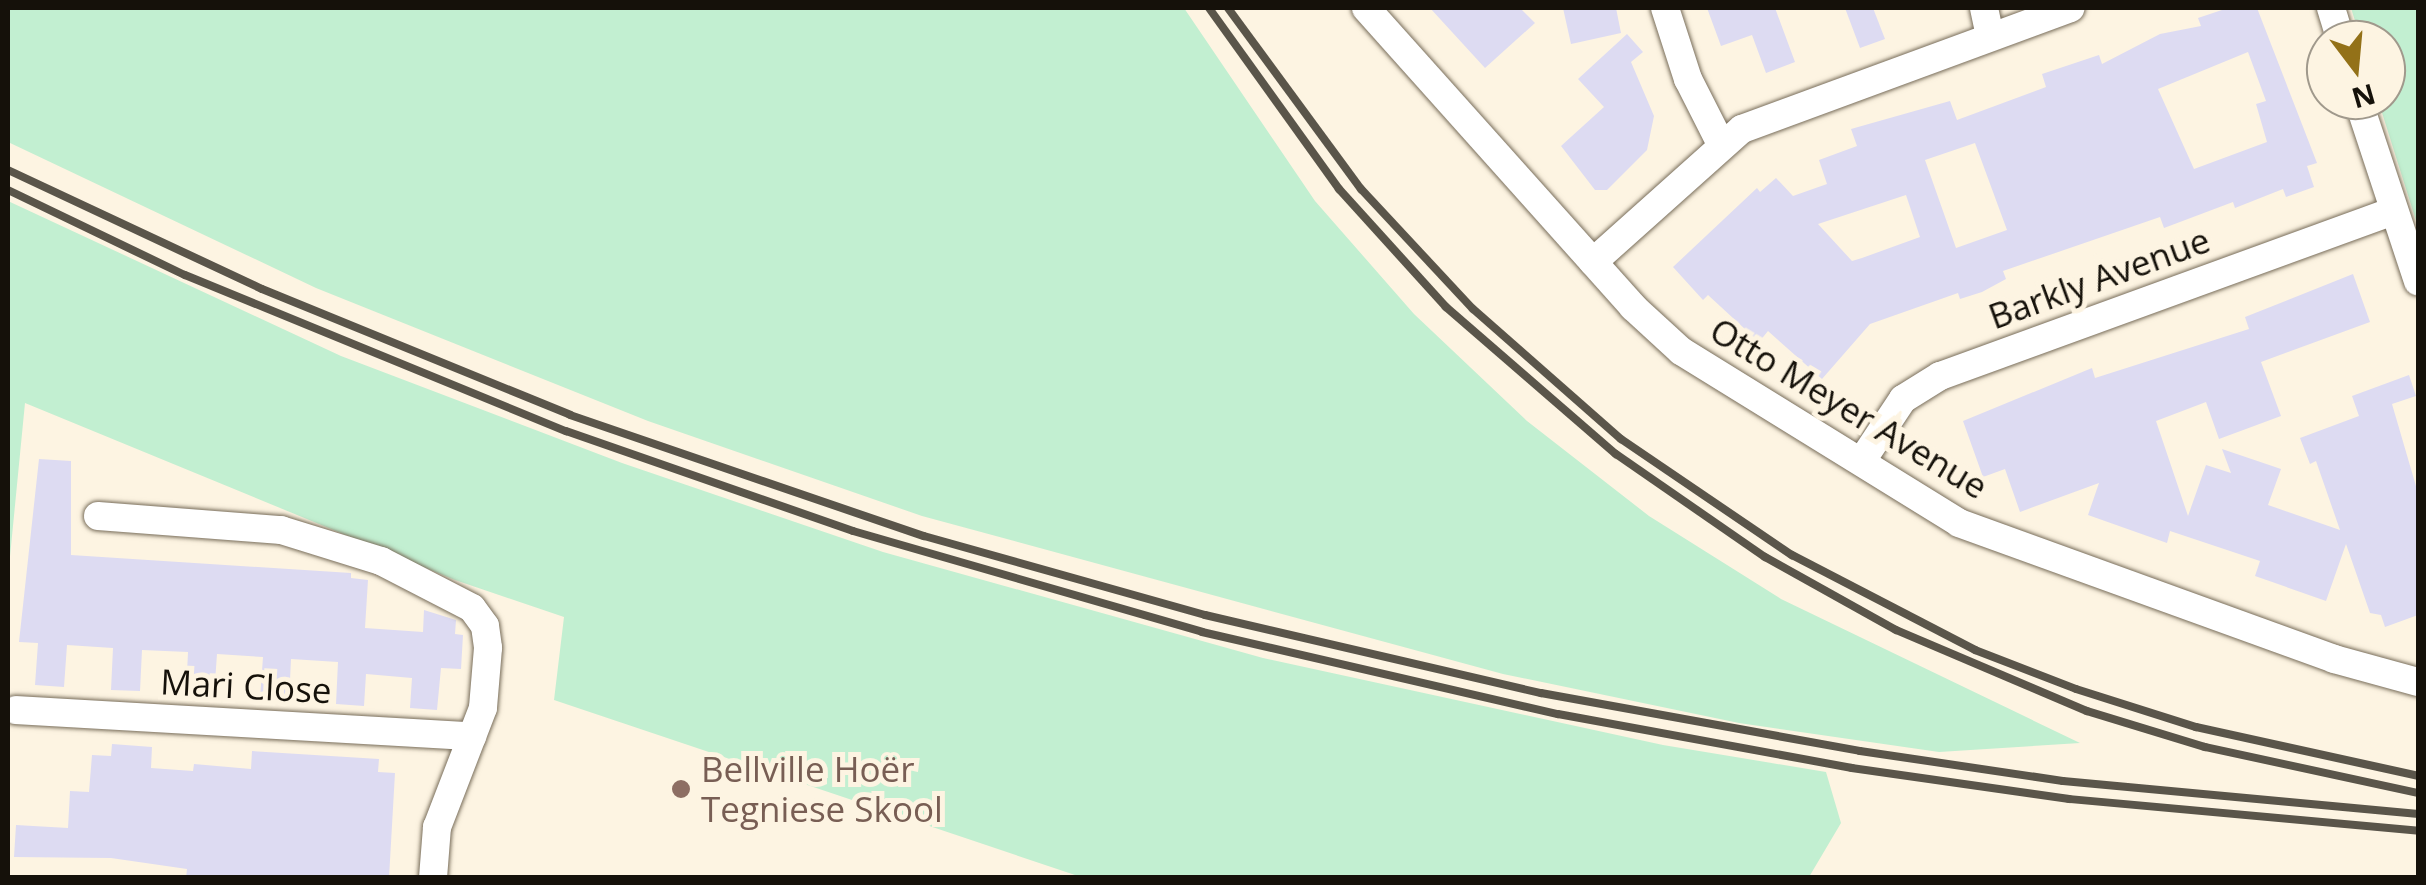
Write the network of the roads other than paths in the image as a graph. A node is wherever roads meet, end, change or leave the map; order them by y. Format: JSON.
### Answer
{"nodes":[{"id":1,"x":1366,"y":8,"type":"edge"},
{"id":2,"x":1665,"y":8,"type":"edge"},
{"id":3,"x":1984,"y":8,"type":"edge"},
{"id":4,"x":2070,"y":8,"type":"edge"},
{"id":5,"x":1990,"y":36,"type":"junction"},
{"id":6,"x":2364,"y":120,"type":"edge"},
{"id":7,"x":1720,"y":142,"type":"junction"},
{"id":8,"x":2393,"y":211,"type":"junction"},
{"id":9,"x":1593,"y":262,"type":"junction"},
{"id":10,"x":2418,"y":281,"type":"edge"},
{"id":11,"x":1862,"y":460,"type":"junction"},
{"id":12,"x":98,"y":516,"type":"dead end"},
{"id":13,"x":2418,"y":682,"type":"edge"},
{"id":14,"x":16,"y":710,"type":"dead end"},
{"id":15,"x":472,"y":736,"type":"junction"},
{"id":16,"x":433,"y":878,"type":"edge"}],
"edges":[{"from":1,"to":9,"type":"street","name":"Otto Meyer Avenue"},
{"from":2,"to":7,"type":"street"},
{"from":3,"to":5,"type":"street"},
{"from":4,"to":5,"type":"street"},
{"from":5,"to":7,"type":"street"},
{"from":6,"to":8,"type":"street"},
{"from":7,"to":9,"type":"street"},
{"from":8,"to":10,"type":"street"},
{"from":8,"to":11,"type":"street","name":"Barkly Avenue"},
{"from":9,"to":11,"type":"street","name":"Otto Meyer Avenue"},
{"from":11,"to":13,"type":"street","name":"Otto Meyer Avenue"},
{"from":12,"to":15,"type":"street"},
{"from":14,"to":15,"type":"street","name":"Mari Close"},
{"from":15,"to":16,"type":"street"}]}
